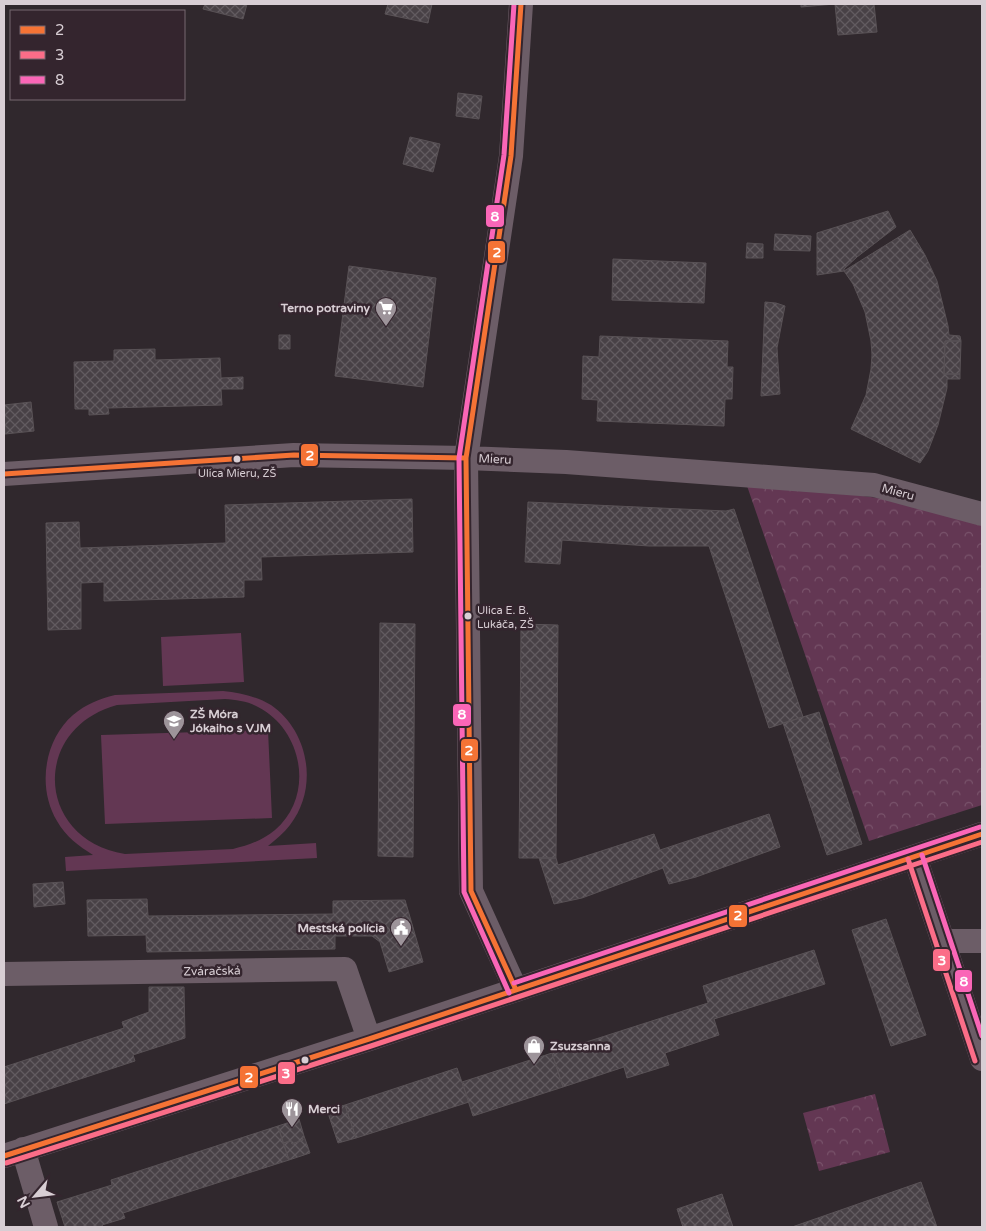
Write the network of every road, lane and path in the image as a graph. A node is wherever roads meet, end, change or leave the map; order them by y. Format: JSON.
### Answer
{"nodes":[{"id":1,"x":520,"y":5,"type":"edge"},
{"id":2,"x":466,"y":458,"type":"junction"},
{"id":3,"x":4,"y":474,"type":"edge"},
{"id":4,"x":982,"y":514,"type":"edge"},
{"id":5,"x":982,"y":834,"type":"edge"},
{"id":6,"x":915,"y":857,"type":"junction"},
{"id":7,"x":944,"y":941,"type":"junction"},
{"id":8,"x":982,"y":941,"type":"edge"},
{"id":9,"x":4,"y":974,"type":"edge"},
{"id":10,"x":516,"y":990,"type":"junction"},
{"id":11,"x":369,"y":1039,"type":"junction"},
{"id":12,"x":982,"y":1059,"type":"edge"},
{"id":13,"x":14,"y":1152,"type":"edge"},
{"id":14,"x":46,"y":1227,"type":"edge"}],
"edges":[{"from":1,"to":2,"type":"street"},
{"from":2,"to":3,"type":"street","name":"Mieru"},
{"from":2,"to":4,"type":"street","name":"Mieru"},
{"from":2,"to":10,"type":"street"},
{"from":5,"to":6,"type":"street"},
{"from":6,"to":7,"type":"street"},
{"from":6,"to":10,"type":"street"},
{"from":7,"to":8,"type":"street"},
{"from":7,"to":12,"type":"street"},
{"from":9,"to":11,"type":"street","name":"Zváračská"},
{"from":10,"to":11,"type":"street"},
{"from":11,"to":13,"type":"street"},
{"from":13,"to":14,"type":"street"}]}
